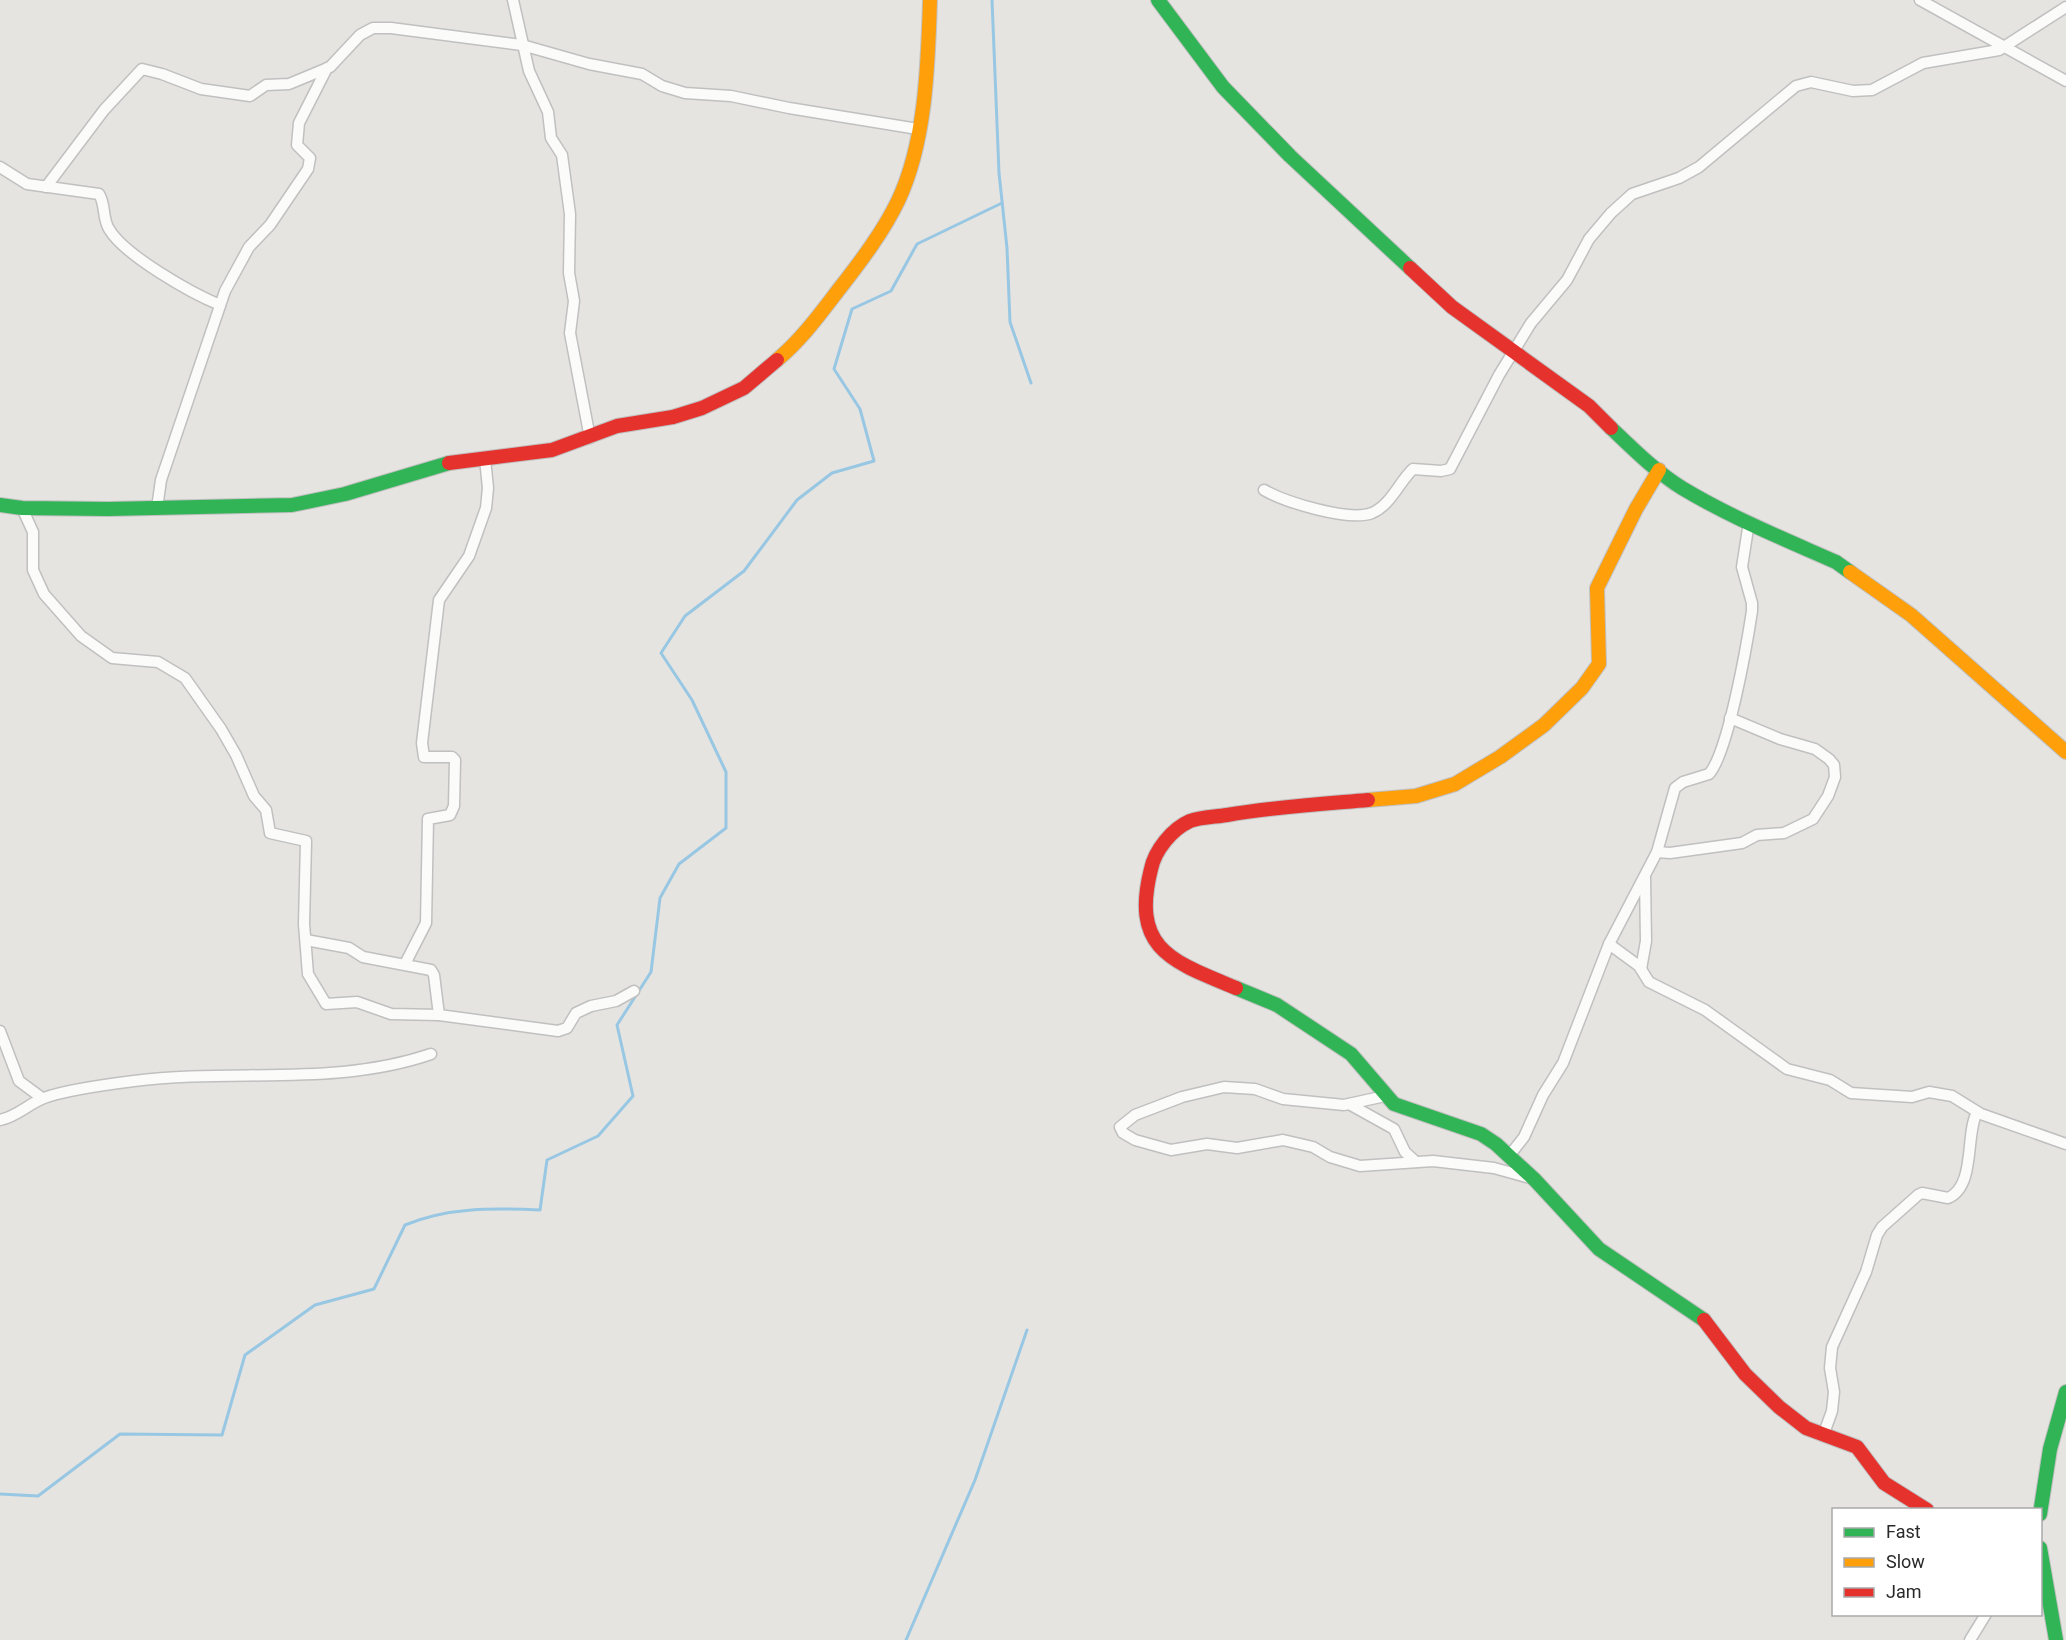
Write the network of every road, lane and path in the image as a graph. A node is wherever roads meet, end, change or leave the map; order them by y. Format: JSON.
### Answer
{"nodes":[{"id":1,"x":513,"y":0,"type":"edge"},
{"id":2,"x":930,"y":0,"type":"edge"},
{"id":3,"x":1158,"y":0,"type":"edge"},
{"id":4,"x":1920,"y":0,"type":"edge"},
{"id":5,"x":2066,"y":7,"type":"edge"},
{"id":6,"x":522,"y":45,"type":"junction"},
{"id":7,"x":2005,"y":47,"type":"junction"},
{"id":8,"x":327,"y":68,"type":"junction"},
{"id":9,"x":2066,"y":81,"type":"edge"},
{"id":10,"x":918,"y":129,"type":"junction"},
{"id":11,"x":0,"y":167,"type":"edge"},
{"id":12,"x":46,"y":187,"type":"junction"},
{"id":13,"x":220,"y":304,"type":"junction"},
{"id":14,"x":1514,"y":352,"type":"junction"},
{"id":15,"x":590,"y":438,"type":"junction"},
{"id":16,"x":485,"y":459,"type":"junction"},
{"id":17,"x":1659,"y":470,"type":"junction"},
{"id":18,"x":1264,"y":490,"type":"dead end"},
{"id":19,"x":0,"y":505,"type":"edge"},
{"id":20,"x":22,"y":508,"type":"junction"},
{"id":21,"x":157,"y":508,"type":"junction"},
{"id":22,"x":1749,"y":522,"type":"junction"},
{"id":23,"x":1730,"y":718,"type":"junction"},
{"id":24,"x":2066,"y":752,"type":"edge"},
{"id":25,"x":1657,"y":852,"type":"junction"},
{"id":26,"x":1645,"y":877,"type":"junction"},
{"id":27,"x":306,"y":940,"type":"junction"},
{"id":28,"x":1609,"y":944,"type":"junction"},
{"id":29,"x":405,"y":964,"type":"junction"},
{"id":30,"x":1641,"y":969,"type":"junction"},
{"id":31,"x":634,"y":991,"type":"dead end"},
{"id":32,"x":439,"y":1015,"type":"junction"},
{"id":33,"x":0,"y":1031,"type":"edge"},
{"id":34,"x":431,"y":1054,"type":"dead end"},
{"id":35,"x":1385,"y":1096,"type":"junction"},
{"id":36,"x":42,"y":1098,"type":"junction"},
{"id":37,"x":1349,"y":1104,"type":"junction"},
{"id":38,"x":1977,"y":1112,"type":"junction"},
{"id":39,"x":0,"y":1120,"type":"edge"},
{"id":40,"x":2066,"y":1144,"type":"edge"},
{"id":41,"x":1509,"y":1156,"type":"junction"},
{"id":42,"x":1416,"y":1162,"type":"junction"},
{"id":43,"x":1535,"y":1180,"type":"junction"},
{"id":44,"x":2066,"y":1392,"type":"edge"},
{"id":45,"x":1823,"y":1436,"type":"junction"},
{"id":46,"x":1924,"y":1508,"type":"edge"},
{"id":47,"x":2041,"y":1508,"type":"edge"},
{"id":48,"x":2042,"y":1560,"type":"edge"},
{"id":49,"x":1985,"y":1616,"type":"edge"},
{"id":50,"x":1970,"y":1640,"type":"edge"},
{"id":51,"x":2056,"y":1640,"type":"edge"}],
"edges":[{"from":1,"to":6,"type":"street"},
{"from":2,"to":10,"type":"street"},
{"from":3,"to":14,"type":"street"},
{"from":4,"to":7,"type":"street"},
{"from":5,"to":7,"type":"street"},
{"from":6,"to":8,"type":"street"},
{"from":6,"to":10,"type":"street"},
{"from":6,"to":15,"type":"street"},
{"from":7,"to":9,"type":"street"},
{"from":7,"to":14,"type":"street"},
{"from":8,"to":12,"type":"street"},
{"from":8,"to":13,"type":"street"},
{"from":10,"to":15,"type":"street"},
{"from":11,"to":12,"type":"street"},
{"from":12,"to":13,"type":"street"},
{"from":13,"to":21,"type":"street"},
{"from":14,"to":17,"type":"street"},
{"from":14,"to":18,"type":"street"},
{"from":15,"to":16,"type":"street"},
{"from":16,"to":21,"type":"street"},
{"from":16,"to":29,"type":"street"},
{"from":17,"to":22,"type":"street"},
{"from":17,"to":35,"type":"street"},
{"from":19,"to":20,"type":"street"},
{"from":20,"to":21,"type":"street"},
{"from":20,"to":27,"type":"street"},
{"from":22,"to":23,"type":"street"},
{"from":22,"to":24,"type":"street"},
{"from":23,"to":25,"type":"street"},
{"from":23,"to":25,"type":"street"},
{"from":25,"to":26,"type":"street"},
{"from":26,"to":28,"type":"street"},
{"from":26,"to":30,"type":"street"},
{"from":27,"to":29,"type":"street"},
{"from":27,"to":32,"type":"street"},
{"from":28,"to":30,"type":"street"},
{"from":28,"to":41,"type":"street"},
{"from":29,"to":32,"type":"street"},
{"from":30,"to":38,"type":"street"},
{"from":31,"to":32,"type":"street"},
{"from":33,"to":36,"type":"street"},
{"from":34,"to":36,"type":"street"},
{"from":35,"to":37,"type":"street"},
{"from":35,"to":41,"type":"street"},
{"from":36,"to":39,"type":"street"},
{"from":37,"to":42,"type":"street"},
{"from":37,"to":42,"type":"street"},
{"from":38,"to":40,"type":"street"},
{"from":38,"to":45,"type":"street"},
{"from":41,"to":43,"type":"street"},
{"from":42,"to":43,"type":"street"},
{"from":43,"to":45,"type":"street"},
{"from":44,"to":47,"type":"street"},
{"from":45,"to":46,"type":"street"},
{"from":48,"to":51,"type":"street"},
{"from":49,"to":50,"type":"street"}]}
